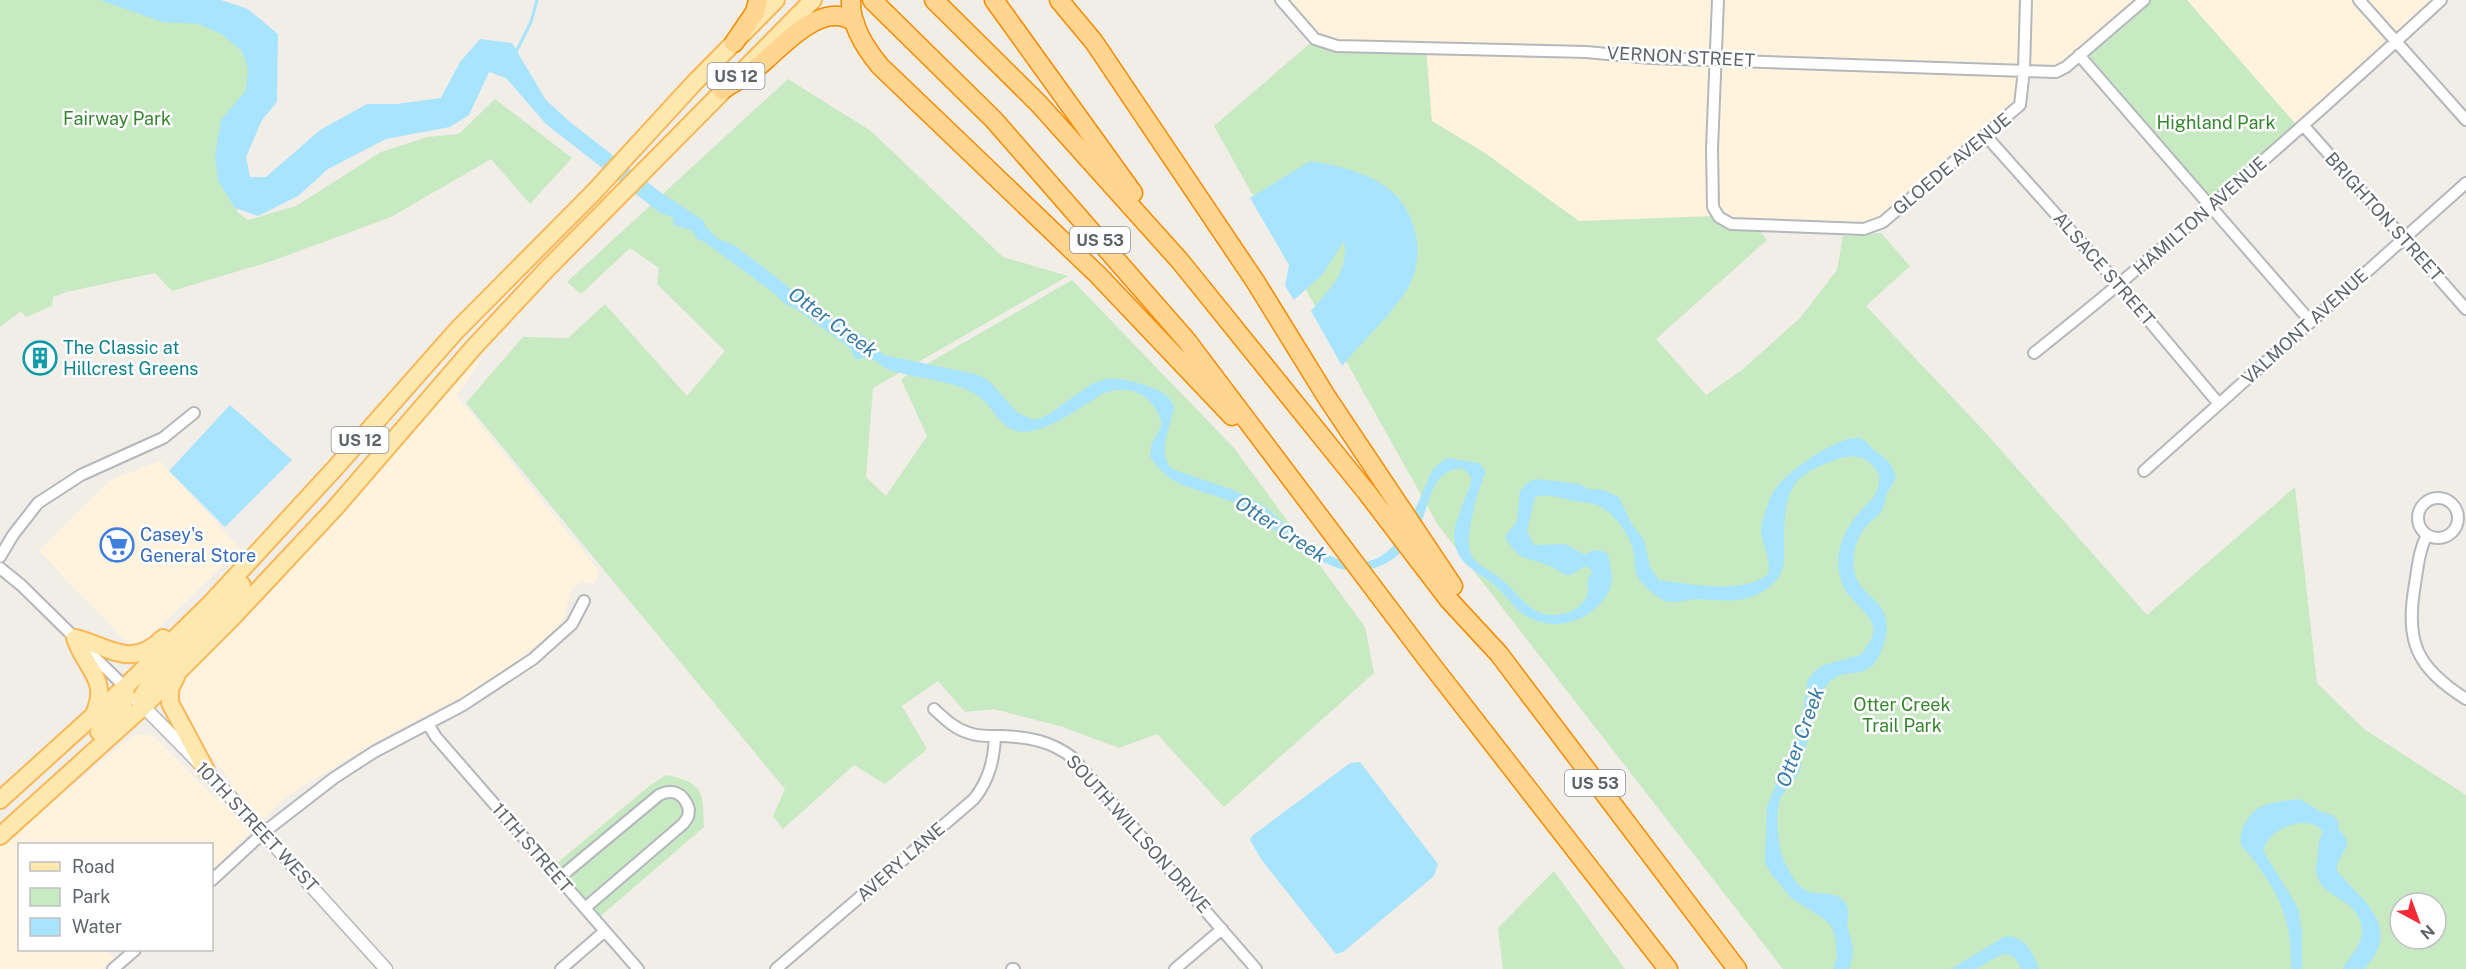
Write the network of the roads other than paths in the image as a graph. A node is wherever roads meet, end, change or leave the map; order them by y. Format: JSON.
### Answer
{"nodes":[{"id":1,"x":758,"y":0,"type":"edge"},
{"id":2,"x":776,"y":0,"type":"edge"},
{"id":3,"x":813,"y":0,"type":"edge"},
{"id":4,"x":934,"y":0,"type":"edge"},
{"id":5,"x":994,"y":0,"type":"edge"},
{"id":6,"x":1048,"y":0,"type":"edge"},
{"id":7,"x":1059,"y":0,"type":"edge"},
{"id":8,"x":1281,"y":0,"type":"edge"},
{"id":9,"x":1718,"y":0,"type":"edge"},
{"id":10,"x":2026,"y":0,"type":"edge"},
{"id":11,"x":2144,"y":0,"type":"edge"},
{"id":12,"x":2359,"y":0,"type":"edge"},
{"id":13,"x":2441,"y":0,"type":"edge"},
{"id":14,"x":858,"y":8,"type":"edge"},
{"id":15,"x":2396,"y":42,"type":"junction"},
{"id":16,"x":734,"y":43,"type":"junction"},
{"id":17,"x":2079,"y":55,"type":"junction"},
{"id":18,"x":1717,"y":59,"type":"junction"},
{"id":19,"x":1111,"y":66,"type":"junction"},
{"id":20,"x":2024,"y":70,"type":"junction"},
{"id":21,"x":722,"y":90,"type":"junction"},
{"id":22,"x":2466,"y":120,"type":"edge"},
{"id":23,"x":2303,"y":125,"type":"junction"},
{"id":24,"x":1986,"y":136,"type":"junction"},
{"id":25,"x":2466,"y":183,"type":"edge"},
{"id":26,"x":2211,"y":206,"type":"junction"},
{"id":27,"x":2403,"y":239,"type":"junction"},
{"id":28,"x":1180,"y":261,"type":"junction"},
{"id":29,"x":2119,"y":285,"type":"junction"},
{"id":30,"x":2466,"y":309,"type":"edge"},
{"id":31,"x":2311,"y":322,"type":"junction"},
{"id":32,"x":2034,"y":354,"type":"dead end"},
{"id":33,"x":2219,"y":404,"type":"junction"},
{"id":34,"x":194,"y":413,"type":"dead end"},
{"id":35,"x":336,"y":467,"type":"junction"},
{"id":36,"x":2144,"y":471,"type":"dead end"},
{"id":37,"x":314,"y":491,"type":"junction"},
{"id":38,"x":1307,"y":500,"type":"junction"},
{"id":39,"x":2427,"y":535,"type":"dead end"},
{"id":40,"x":0,"y":556,"type":"edge"},
{"id":41,"x":0,"y":568,"type":"edge"},
{"id":42,"x":1455,"y":598,"type":"junction"},
{"id":43,"x":584,"y":601,"type":"dead end"},
{"id":44,"x":75,"y":638,"type":"junction"},
{"id":45,"x":179,"y":671,"type":"junction"},
{"id":46,"x":125,"y":687,"type":"junction"},
{"id":47,"x":2466,"y":699,"type":"edge"},
{"id":48,"x":144,"y":706,"type":"junction"},
{"id":49,"x":934,"y":709,"type":"dead end"},
{"id":50,"x":92,"y":717,"type":"junction"},
{"id":51,"x":428,"y":724,"type":"junction"},
{"id":52,"x":995,"y":736,"type":"junction"},
{"id":53,"x":206,"y":770,"type":"junction"},
{"id":54,"x":0,"y":800,"type":"edge"},
{"id":55,"x":263,"y":833,"type":"junction"},
{"id":56,"x":0,"y":835,"type":"edge"},
{"id":57,"x":213,"y":879,"type":"edge"},
{"id":58,"x":558,"y":879,"type":"junction"},
{"id":59,"x":585,"y":909,"type":"junction"},
{"id":60,"x":1222,"y":929,"type":"junction"},
{"id":61,"x":605,"y":931,"type":"junction"},
{"id":62,"x":134,"y":951,"type":"edge"},
{"id":63,"x":113,"y":969,"type":"edge"},
{"id":64,"x":386,"y":969,"type":"edge"},
{"id":65,"x":561,"y":969,"type":"edge"},
{"id":66,"x":638,"y":969,"type":"edge"},
{"id":67,"x":776,"y":969,"type":"edge"},
{"id":68,"x":1175,"y":969,"type":"edge"},
{"id":69,"x":1256,"y":969,"type":"edge"},
{"id":70,"x":1668,"y":969,"type":"edge"},
{"id":71,"x":1737,"y":969,"type":"edge"}],
"edges":[{"from":1,"to":16,"type":"highway"},
{"from":2,"to":16,"type":"main road","name":"US 12","number":"US 12"},
{"from":3,"to":21,"type":"main road","name":"US 12","number":"US 12"},
{"from":4,"to":28,"type":"highway","number":"US 53"},
{"from":5,"to":28,"type":"highway"},
{"from":6,"to":19,"type":"highway"},
{"from":7,"to":19,"type":"highway"},
{"from":8,"to":18,"type":"street","name":"VERNON STREET"},
{"from":9,"to":18,"type":"street"},
{"from":10,"to":20,"type":"street","name":"GLOEDE AVENUE"},
{"from":11,"to":17,"type":"street"},
{"from":12,"to":15,"type":"street"},
{"from":13,"to":15,"type":"street","name":"HAMILTON AVENUE"},
{"from":14,"to":21,"type":"highway"},
{"from":14,"to":38,"type":"highway","number":"US 53"},
{"from":14,"to":38,"type":"highway"},
{"from":15,"to":22,"type":"street"},
{"from":15,"to":23,"type":"street","name":"HAMILTON AVENUE"},
{"from":16,"to":35,"type":"main road","name":"US 12","number":"US 12"},
{"from":17,"to":20,"type":"street"},
{"from":17,"to":26,"type":"street"},
{"from":18,"to":20,"type":"street","name":"VERNON STREET"},
{"from":18,"to":24,"type":"street","name":"GLOEDE AVENUE"},
{"from":19,"to":42,"type":"highway"},
{"from":20,"to":24,"type":"street","name":"GLOEDE AVENUE"},
{"from":21,"to":45,"type":"main road","name":"US 12","number":"US 12"},
{"from":23,"to":26,"type":"street","name":"HAMILTON AVENUE"},
{"from":23,"to":27,"type":"street","name":"BRIGHTON STREET"},
{"from":24,"to":29,"type":"street","name":"ALSACE STREET"},
{"from":25,"to":27,"type":"street","name":"VALMONT AVENUE"},
{"from":26,"to":29,"type":"street","name":"HAMILTON AVENUE"},
{"from":26,"to":31,"type":"street"},
{"from":27,"to":30,"type":"street","name":"BRIGHTON STREET"},
{"from":27,"to":31,"type":"street","name":"VALMONT AVENUE"},
{"from":28,"to":42,"type":"highway","number":"US 53"},
{"from":29,"to":32,"type":"street","name":"HAMILTON AVENUE"},
{"from":29,"to":33,"type":"street","name":"ALSACE STREET"},
{"from":31,"to":33,"type":"street","name":"VALMONT AVENUE"},
{"from":33,"to":36,"type":"street","name":"VALMONT AVENUE"},
{"from":34,"to":40,"type":"street"},
{"from":35,"to":37,"type":"main road","number":"US 12"},
{"from":35,"to":48,"type":"main road"},
{"from":37,"to":44,"type":"main road"},
{"from":37,"to":46,"type":"main road","number":"US 12"},
{"from":38,"to":70,"type":"highway","number":"US 53"},
{"from":39,"to":47,"type":"street"},
{"from":41,"to":44,"type":"street"},
{"from":42,"to":71,"type":"highway","number":"US 53"},
{"from":43,"to":51,"type":"street"},
{"from":44,"to":46,"type":"street"},
{"from":44,"to":50,"type":"main road"},
{"from":45,"to":48,"type":"main road","number":"US 12"},
{"from":45,"to":53,"type":"main road"},
{"from":46,"to":48,"type":"street","name":"10TH STREET WEST"},
{"from":46,"to":50,"type":"main road","number":"US 12"},
{"from":46,"to":56,"type":"main road"},
{"from":48,"to":53,"type":"street","name":"10TH STREET WEST"},
{"from":48,"to":56,"type":"main road","number":"US 12"},
{"from":49,"to":52,"type":"street","name":"SOUTH WILLSON DRIVE"},
{"from":50,"to":54,"type":"main road","number":"US 12"},
{"from":51,"to":55,"type":"street"},
{"from":51,"to":58,"type":"street","name":"11TH STREET"},
{"from":52,"to":60,"type":"street","name":"SOUTH WILLSON DRIVE"},
{"from":52,"to":67,"type":"street","name":"AVERY LANE"},
{"from":53,"to":55,"type":"street","name":"10TH STREET WEST"},
{"from":55,"to":57,"type":"street"},
{"from":55,"to":64,"type":"street","name":"10TH STREET WEST"},
{"from":58,"to":59,"type":"street","name":"11TH STREET"},
{"from":58,"to":59,"type":"street"},
{"from":59,"to":61,"type":"street","name":"11TH STREET"},
{"from":60,"to":68,"type":"street"},
{"from":60,"to":69,"type":"street","name":"SOUTH WILLSON DRIVE"},
{"from":61,"to":65,"type":"street"},
{"from":61,"to":66,"type":"street","name":"11TH STREET"},
{"from":62,"to":63,"type":"street"}]}
